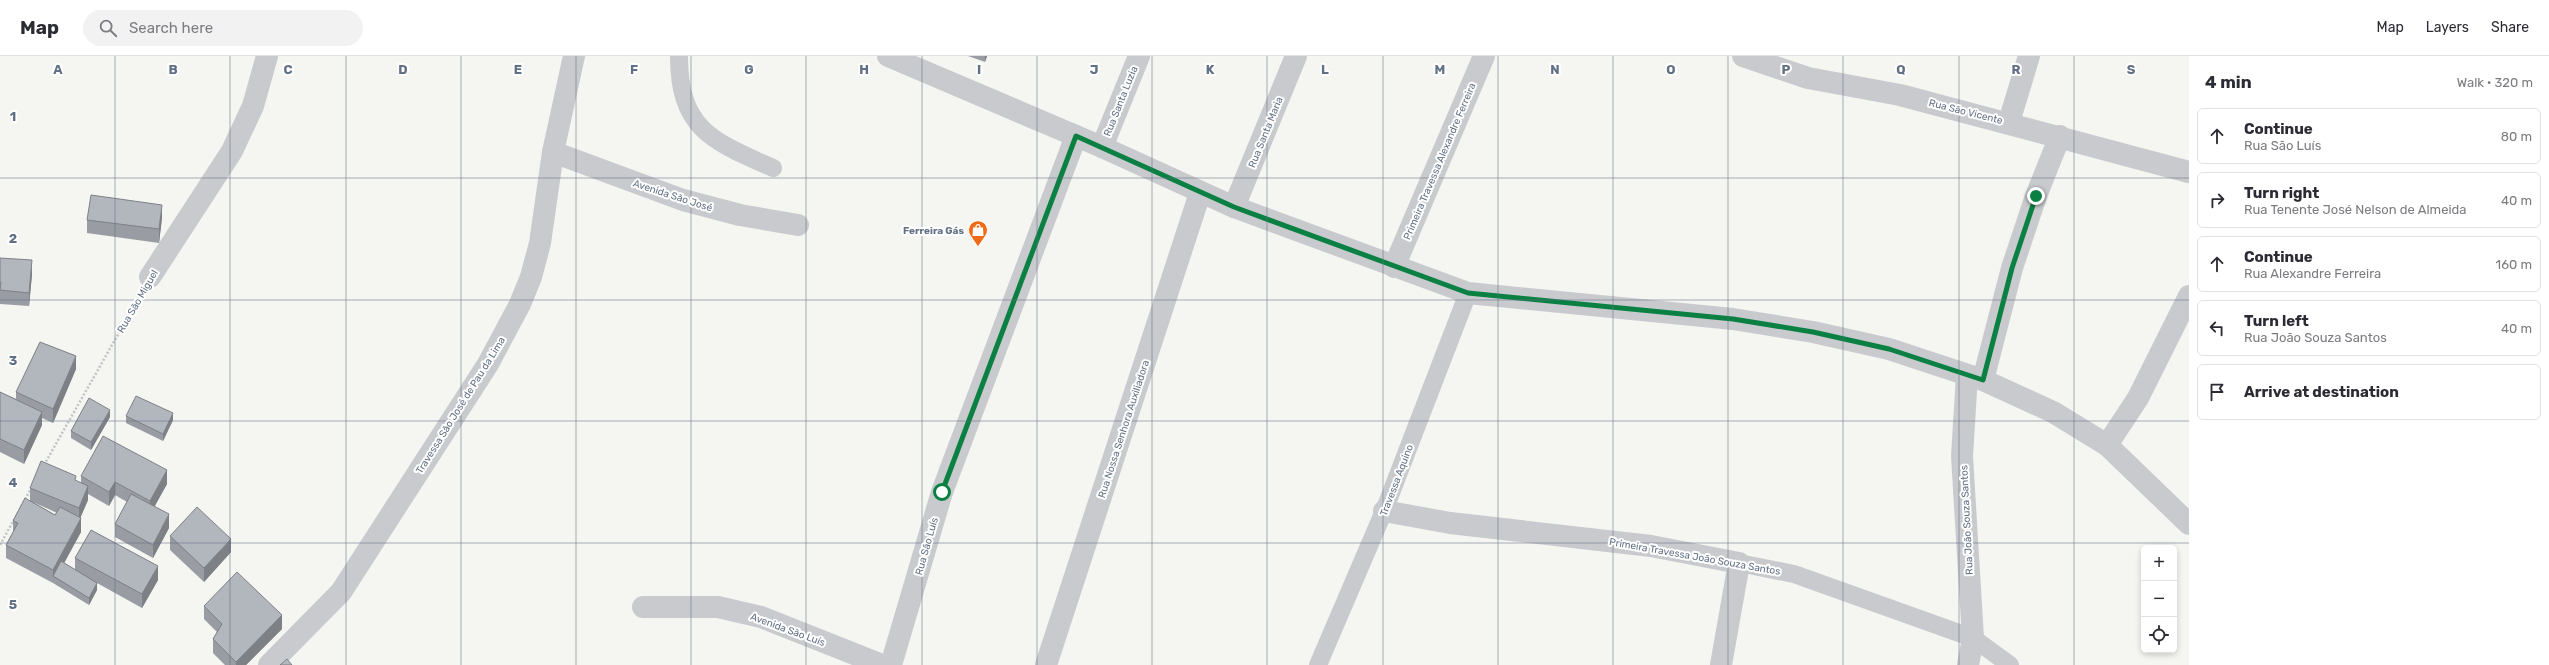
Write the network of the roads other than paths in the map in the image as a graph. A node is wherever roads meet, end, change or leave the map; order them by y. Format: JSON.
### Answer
{"nodes":[{"id":1,"x":268,"y":56,"type":"edge"},
{"id":2,"x":574,"y":56,"type":"edge"},
{"id":3,"x":678,"y":56,"type":"edge"},
{"id":4,"x":888,"y":56,"type":"edge"},
{"id":5,"x":1139,"y":56,"type":"edge"},
{"id":6,"x":1296,"y":56,"type":"edge"},
{"id":7,"x":1484,"y":56,"type":"edge"},
{"id":8,"x":1743,"y":56,"type":"edge"},
{"id":9,"x":2029,"y":56,"type":"edge"},
{"id":10,"x":2009,"y":122,"type":"junction"},
{"id":11,"x":1076,"y":136,"type":"junction"},
{"id":12,"x":2060,"y":136,"type":"junction"},
{"id":13,"x":1102,"y":147,"type":"junction"},
{"id":14,"x":552,"y":152,"type":"junction"},
{"id":15,"x":773,"y":168,"type":"dead end"},
{"id":16,"x":2189,"y":172,"type":"edge"},
{"id":17,"x":1200,"y":193,"type":"junction"},
{"id":18,"x":1234,"y":207,"type":"junction"},
{"id":19,"x":798,"y":225,"type":"dead end"},
{"id":20,"x":1394,"y":266,"type":"junction"},
{"id":21,"x":150,"y":277,"type":"road end"},
{"id":22,"x":1468,"y":293,"type":"junction"},
{"id":23,"x":2189,"y":296,"type":"edge"},
{"id":24,"x":1975,"y":378,"type":"junction"},
{"id":25,"x":2107,"y":445,"type":"junction"},
{"id":26,"x":1384,"y":511,"type":"junction"},
{"id":27,"x":2189,"y":524,"type":"edge"},
{"id":28,"x":1739,"y":563,"type":"junction"},
{"id":29,"x":643,"y":607,"type":"dead end"},
{"id":30,"x":1973,"y":638,"type":"junction"},
{"id":31,"x":269,"y":665,"type":"edge"},
{"id":32,"x":882,"y":665,"type":"edge"},
{"id":33,"x":891,"y":665,"type":"edge"},
{"id":34,"x":1046,"y":665,"type":"edge"},
{"id":35,"x":1318,"y":665,"type":"edge"},
{"id":36,"x":1721,"y":665,"type":"edge"},
{"id":37,"x":1968,"y":665,"type":"edge"},
{"id":38,"x":2010,"y":665,"type":"edge"}],
"edges":[{"from":1,"to":21,"type":"street","name":"Rua São Miguel"},
{"from":2,"to":14,"type":"street","name":"Travessa São José de Pau da Lima"},
{"from":3,"to":15,"type":"lane"},
{"from":4,"to":11,"type":"street"},
{"from":5,"to":13,"type":"street","name":"Rua Santa Luzia"},
{"from":6,"to":18,"type":"street","name":"Rua Santa Maria"},
{"from":7,"to":20,"type":"street","name":"Primeira Travessa Alexandre Ferreira"},
{"from":8,"to":10,"type":"street","name":"Rua São Vicente"},
{"from":9,"to":10,"type":"street"},
{"from":10,"to":12,"type":"street","name":"Rua São Vicente"},
{"from":11,"to":13,"type":"street"},
{"from":11,"to":33,"type":"street","name":"Rua São Luís"},
{"from":12,"to":16,"type":"street","name":"Rua São Vicente"},
{"from":12,"to":24,"type":"street","name":"Rua João Souza Santos"},
{"from":13,"to":17,"type":"street"},
{"from":14,"to":19,"type":"street","name":"Avenida São José"},
{"from":14,"to":31,"type":"street","name":"Travessa São José de Pau da Lima"},
{"from":17,"to":18,"type":"street"},
{"from":17,"to":34,"type":"street","name":"Rua Nossa Senhora Auxiliadora"},
{"from":18,"to":20,"type":"street"},
{"from":20,"to":22,"type":"street"},
{"from":22,"to":24,"type":"street"},
{"from":22,"to":26,"type":"lane","name":"Travessa Aquino"},
{"from":23,"to":25,"type":"street"},
{"from":24,"to":25,"type":"street"},
{"from":24,"to":30,"type":"street","name":"Rua João Souza Santos"},
{"from":25,"to":27,"type":"street"},
{"from":26,"to":28,"type":"street","name":"Primeira Travessa João Souza Santos"},
{"from":26,"to":35,"type":"lane","name":"Travessa Aquino"},
{"from":28,"to":30,"type":"lane","name":"Primeira Travessa João Souza Santos"},
{"from":28,"to":36,"type":"street"},
{"from":29,"to":32,"type":"street","name":"Avenida São Luís"},
{"from":30,"to":37,"type":"street","name":"Rua João Souza Santos"},
{"from":30,"to":38,"type":"lane","name":"Primeira Travessa João Souza Santos"}]}
